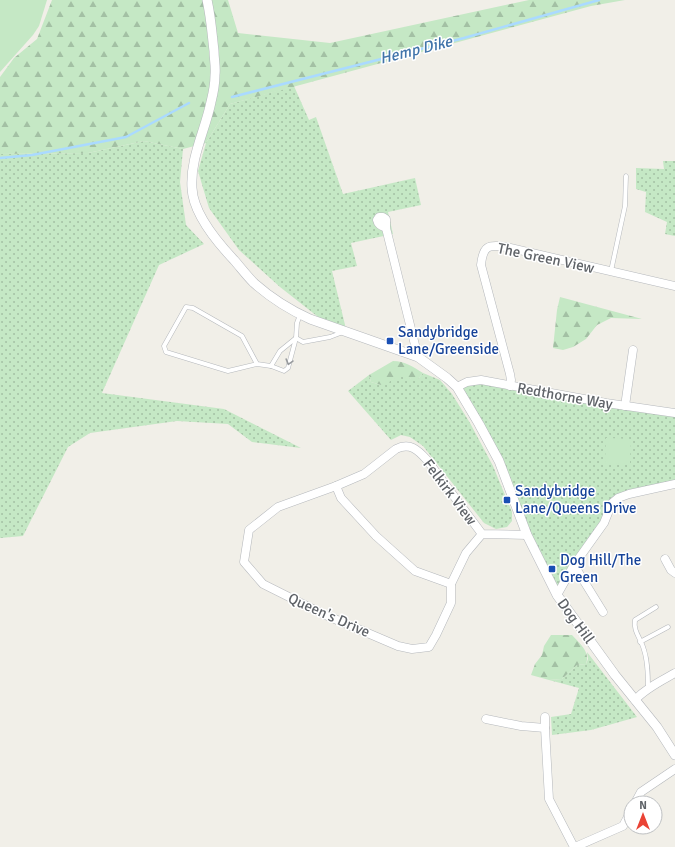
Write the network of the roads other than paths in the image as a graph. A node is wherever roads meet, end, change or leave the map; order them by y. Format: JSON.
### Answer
{"nodes":[{"id":1,"x":207,"y":0,"type":"edge"},
{"id":2,"x":626,"y":176,"type":"dead end"},
{"id":3,"x":386,"y":228,"type":"dead end"},
{"id":4,"x":611,"y":272,"type":"junction"},
{"id":5,"x":675,"y":286,"type":"edge"},
{"id":6,"x":300,"y":314,"type":"junction"},
{"id":7,"x":345,"y":332,"type":"junction"},
{"id":8,"x":296,"y":338,"type":"junction"},
{"id":9,"x":633,"y":350,"type":"dead end"},
{"id":10,"x":418,"y":357,"type":"junction"},
{"id":11,"x":257,"y":364,"type":"junction"},
{"id":12,"x":271,"y":366,"type":"junction"},
{"id":13,"x":510,"y":386,"type":"junction"},
{"id":14,"x":457,"y":388,"type":"junction"},
{"id":15,"x":624,"y":406,"type":"junction"},
{"id":16,"x":675,"y":413,"type":"edge"},
{"id":17,"x":675,"y":484,"type":"edge"},
{"id":18,"x":336,"y":486,"type":"junction"},
{"id":19,"x":482,"y":534,"type":"junction"},
{"id":20,"x":528,"y":535,"type":"junction"},
{"id":21,"x":665,"y":559,"type":"dead end"},
{"id":22,"x":574,"y":565,"type":"junction"},
{"id":23,"x":675,"y":573,"type":"edge"},
{"id":24,"x":451,"y":584,"type":"junction"},
{"id":25,"x":557,"y":595,"type":"junction"},
{"id":26,"x":656,"y":607,"type":"dead end"},
{"id":27,"x":603,"y":612,"type":"dead end"},
{"id":28,"x":668,"y":627,"type":"dead end"},
{"id":29,"x":640,"y":642,"type":"junction"},
{"id":30,"x":675,"y":673,"type":"edge"},
{"id":31,"x":648,"y":688,"type":"junction"},
{"id":32,"x":634,"y":700,"type":"junction"},
{"id":33,"x":502,"y":713,"type":"dead end"},
{"id":34,"x":545,"y":717,"type":"dead end"},
{"id":35,"x":486,"y":719,"type":"dead end"},
{"id":36,"x":500,"y":722,"type":"junction"},
{"id":37,"x":545,"y":728,"type":"junction"},
{"id":38,"x":675,"y":755,"type":"edge"},
{"id":39,"x":675,"y":769,"type":"edge"},
{"id":40,"x":639,"y":795,"type":"edge"},
{"id":41,"x":623,"y":826,"type":"edge"},
{"id":42,"x":575,"y":847,"type":"edge"}],
"edges":[{"from":1,"to":6,"type":"street","name":"Dog Hill"},
{"from":2,"to":4,"type":"lane"},
{"from":3,"to":10,"type":"street"},
{"from":4,"to":5,"type":"street","name":"The Green View"},
{"from":4,"to":13,"type":"street","name":"The Green View"},
{"from":6,"to":7,"type":"street","name":"Dog Hill"},
{"from":6,"to":8,"type":"lane"},
{"from":7,"to":8,"type":"lane"},
{"from":7,"to":10,"type":"street","name":"Dog Hill"},
{"from":8,"to":12,"type":"lane"},
{"from":8,"to":12,"type":"lane","one_way":true},
{"from":9,"to":15,"type":"street"},
{"from":10,"to":14,"type":"street","name":"Dog Hill"},
{"from":11,"to":11,"type":"lane"},
{"from":11,"to":12,"type":"lane"},
{"from":13,"to":14,"type":"street","name":"Redthorne Way"},
{"from":13,"to":15,"type":"street","name":"Redthorne Way"},
{"from":14,"to":20,"type":"street","name":"Dog Hill"},
{"from":15,"to":16,"type":"street","name":"Redthorne Way"},
{"from":17,"to":22,"type":"street"},
{"from":18,"to":19,"type":"street","name":"Felkirk View"},
{"from":18,"to":24,"type":"street"},
{"from":18,"to":24,"type":"street","name":"Queen's Drive"},
{"from":19,"to":20,"type":"street","name":"Felkirk View"},
{"from":19,"to":24,"type":"street","name":"Queen's Drive"},
{"from":20,"to":25,"type":"street","name":"Dog Hill"},
{"from":21,"to":23,"type":"street"},
{"from":22,"to":25,"type":"street"},
{"from":22,"to":27,"type":"street"},
{"from":25,"to":32,"type":"street","name":"Dog Hill"},
{"from":26,"to":29,"type":"lane"},
{"from":28,"to":29,"type":"lane"},
{"from":29,"to":31,"type":"lane"},
{"from":30,"to":31,"type":"street"},
{"from":31,"to":32,"type":"street"},
{"from":32,"to":38,"type":"street","name":"Dog Hill"},
{"from":33,"to":36,"type":"street"},
{"from":34,"to":37,"type":"street"},
{"from":35,"to":36,"type":"street"},
{"from":36,"to":37,"type":"street"},
{"from":37,"to":42,"type":"street"},
{"from":39,"to":40,"type":"street"},
{"from":41,"to":42,"type":"street"}]}
